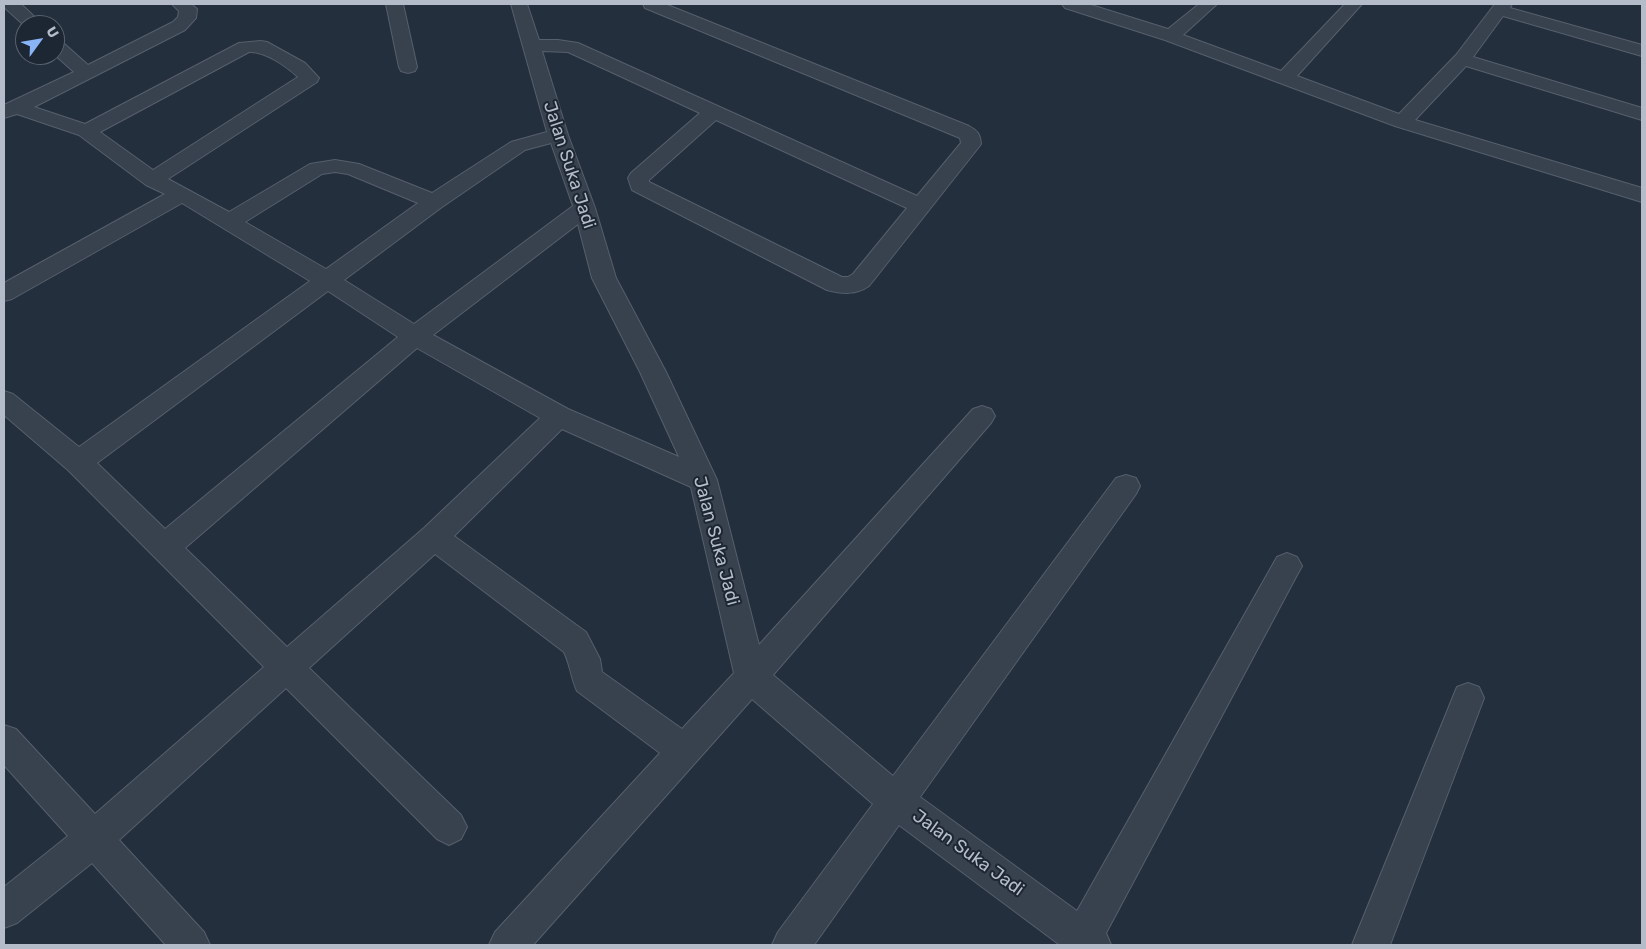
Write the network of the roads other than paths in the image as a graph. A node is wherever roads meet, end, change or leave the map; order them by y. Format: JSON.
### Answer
{"nodes":[{"id":1,"x":11,"y":4,"type":"edge"},
{"id":2,"x":180,"y":4,"type":"edge"},
{"id":3,"x":394,"y":4,"type":"edge"},
{"id":4,"x":519,"y":4,"type":"edge"},
{"id":5,"x":651,"y":4,"type":"edge"},
{"id":6,"x":1072,"y":4,"type":"edge"},
{"id":7,"x":1209,"y":4,"type":"edge"},
{"id":8,"x":1354,"y":4,"type":"edge"},
{"id":9,"x":1502,"y":7,"type":"edge"},
{"id":10,"x":23,"y":15,"type":"edge"},
{"id":11,"x":1171,"y":36,"type":"junction"},
{"id":12,"x":532,"y":46,"type":"junction"},
{"id":13,"x":1642,"y":50,"type":"edge"},
{"id":14,"x":65,"y":54,"type":"edge"},
{"id":15,"x":1462,"y":59,"type":"junction"},
{"id":16,"x":408,"y":67,"type":"dead end"},
{"id":17,"x":86,"y":74,"type":"junction"},
{"id":18,"x":1285,"y":78,"type":"junction"},
{"id":19,"x":10,"y":109,"type":"edge"},
{"id":20,"x":713,"y":112,"type":"junction"},
{"id":21,"x":1642,"y":114,"type":"edge"},
{"id":22,"x":1402,"y":122,"type":"junction"},
{"id":23,"x":86,"y":131,"type":"junction"},
{"id":24,"x":558,"y":135,"type":"junction"},
{"id":25,"x":152,"y":180,"type":"junction"},
{"id":26,"x":182,"y":194,"type":"junction"},
{"id":27,"x":1642,"y":194,"type":"edge"},
{"id":28,"x":434,"y":202,"type":"junction"},
{"id":29,"x":921,"y":206,"type":"junction"},
{"id":30,"x":584,"y":208,"type":"junction"},
{"id":31,"x":228,"y":222,"type":"junction"},
{"id":32,"x":328,"y":280,"type":"junction"},
{"id":33,"x":4,"y":293,"type":"edge"},
{"id":34,"x":415,"y":336,"type":"junction"},
{"id":35,"x":4,"y":401,"type":"edge"},
{"id":36,"x":559,"y":416,"type":"junction"},
{"id":37,"x":982,"y":416,"type":"dead end"},
{"id":38,"x":78,"y":462,"type":"junction"},
{"id":39,"x":703,"y":480,"type":"junction"},
{"id":40,"x":1126,"y":486,"type":"dead end"},
{"id":41,"x":434,"y":537,"type":"junction"},
{"id":42,"x":165,"y":547,"type":"junction"},
{"id":43,"x":1287,"y":566,"type":"dead end"},
{"id":44,"x":287,"y":666,"type":"junction"},
{"id":45,"x":751,"y":677,"type":"junction"},
{"id":46,"x":1468,"y":698,"type":"dead end"},
{"id":47,"x":4,"y":741,"type":"edge"},
{"id":48,"x":684,"y":751,"type":"junction"},
{"id":49,"x":897,"y":802,"type":"junction"},
{"id":50,"x":449,"y":827,"type":"dead end"},
{"id":51,"x":93,"y":839,"type":"junction"},
{"id":52,"x":4,"y":910,"type":"edge"},
{"id":53,"x":1085,"y":943,"type":"edge"},
{"id":54,"x":191,"y":945,"type":"edge"},
{"id":55,"x":508,"y":945,"type":"edge"},
{"id":56,"x":791,"y":945,"type":"edge"},
{"id":57,"x":1371,"y":945,"type":"edge"}],
"edges":[{"from":1,"to":10,"type":"street"},
{"from":2,"to":17,"type":"street"},
{"from":3,"to":16,"type":"street"},
{"from":4,"to":12,"type":"street","name":"Jalan Suka Jadi"},
{"from":5,"to":29,"type":"street"},
{"from":6,"to":11,"type":"street"},
{"from":7,"to":11,"type":"street"},
{"from":8,"to":18,"type":"street"},
{"from":9,"to":13,"type":"street"},
{"from":9,"to":15,"type":"street"},
{"from":11,"to":18,"type":"street"},
{"from":12,"to":20,"type":"street"},
{"from":12,"to":24,"type":"street","name":"Jalan Suka Jadi"},
{"from":14,"to":17,"type":"street"},
{"from":15,"to":21,"type":"street"},
{"from":15,"to":22,"type":"street"},
{"from":17,"to":19,"type":"street"},
{"from":18,"to":22,"type":"street"},
{"from":19,"to":23,"type":"street"},
{"from":20,"to":29,"type":"street"},
{"from":20,"to":29,"type":"street"},
{"from":22,"to":27,"type":"street"},
{"from":23,"to":25,"type":"street"},
{"from":23,"to":25,"type":"street"},
{"from":24,"to":28,"type":"street"},
{"from":24,"to":30,"type":"street","name":"Jalan Suka Jadi"},
{"from":25,"to":26,"type":"street"},
{"from":26,"to":31,"type":"street"},
{"from":26,"to":33,"type":"street"},
{"from":28,"to":31,"type":"street"},
{"from":28,"to":32,"type":"street"},
{"from":30,"to":34,"type":"street"},
{"from":30,"to":39,"type":"street","name":"Jalan Suka Jadi"},
{"from":31,"to":32,"type":"street"},
{"from":32,"to":34,"type":"street"},
{"from":32,"to":38,"type":"street"},
{"from":34,"to":36,"type":"street"},
{"from":34,"to":42,"type":"street"},
{"from":35,"to":38,"type":"street"},
{"from":36,"to":39,"type":"street"},
{"from":36,"to":41,"type":"street"},
{"from":37,"to":45,"type":"street"},
{"from":38,"to":42,"type":"street"},
{"from":39,"to":45,"type":"street","name":"Jalan Suka Jadi"},
{"from":40,"to":49,"type":"street"},
{"from":41,"to":44,"type":"street"},
{"from":41,"to":48,"type":"street"},
{"from":42,"to":44,"type":"street"},
{"from":43,"to":53,"type":"street"},
{"from":44,"to":50,"type":"street"},
{"from":44,"to":51,"type":"street"},
{"from":45,"to":48,"type":"street"},
{"from":45,"to":49,"type":"street","name":"Jalan Suka Jadi"},
{"from":46,"to":57,"type":"street"},
{"from":47,"to":51,"type":"street"},
{"from":48,"to":55,"type":"street"},
{"from":49,"to":53,"type":"street","name":"Jalan Suka Jadi"},
{"from":49,"to":56,"type":"street"},
{"from":51,"to":52,"type":"street"},
{"from":51,"to":54,"type":"street"}]}
